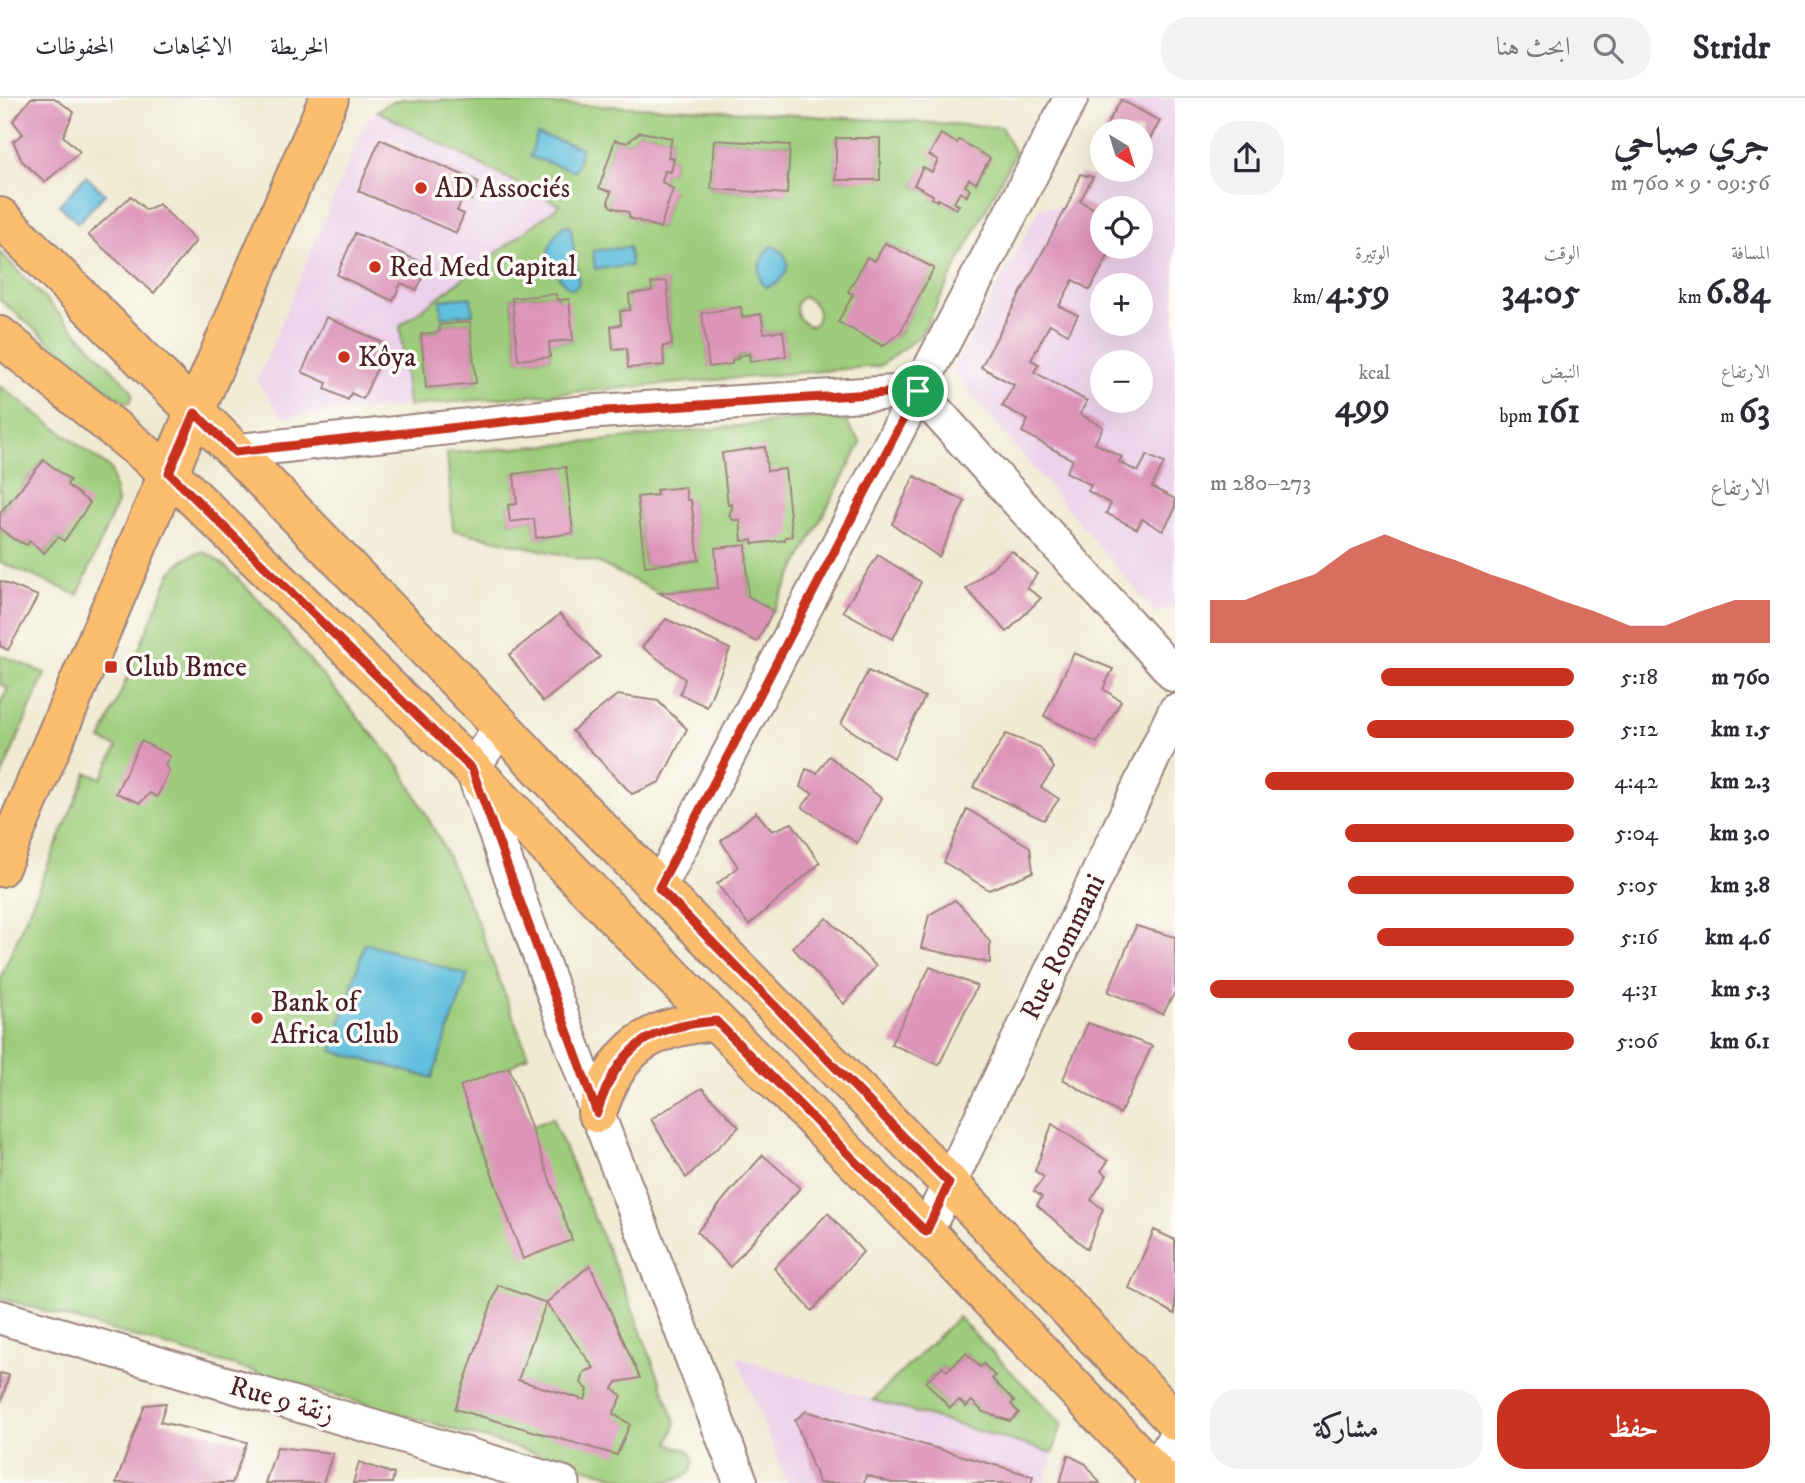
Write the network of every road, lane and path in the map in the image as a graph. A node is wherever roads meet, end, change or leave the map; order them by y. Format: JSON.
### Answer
{"nodes":[{"id":1,"x":329,"y":98,"type":"edge"},
{"id":2,"x":1061,"y":98,"type":"edge"},
{"id":3,"x":1071,"y":98,"type":"edge"},
{"id":4,"x":0,"y":217,"type":"edge"},
{"id":5,"x":0,"y":336,"type":"edge"},
{"id":6,"x":918,"y":391,"type":"junction"},
{"id":7,"x":195,"y":413,"type":"junction"},
{"id":8,"x":235,"y":452,"type":"junction"},
{"id":9,"x":169,"y":473,"type":"junction"},
{"id":10,"x":1175,"y":675,"type":"edge"},
{"id":11,"x":1175,"y":711,"type":"edge"},
{"id":12,"x":501,"y":726,"type":"junction"},
{"id":13,"x":472,"y":769,"type":"junction"},
{"id":14,"x":0,"y":867,"type":"edge"},
{"id":15,"x":659,"y":888,"type":"junction"},
{"id":16,"x":716,"y":1021,"type":"junction"},
{"id":17,"x":597,"y":1113,"type":"junction"},
{"id":18,"x":949,"y":1183,"type":"junction"},
{"id":19,"x":926,"y":1232,"type":"junction"},
{"id":20,"x":0,"y":1317,"type":"edge"},
{"id":21,"x":1175,"y":1421,"type":"edge"},
{"id":22,"x":1175,"y":1437,"type":"edge"},
{"id":23,"x":1157,"y":1479,"type":"edge"},
{"id":24,"x":563,"y":1483,"type":"edge"},
{"id":25,"x":741,"y":1483,"type":"edge"}],
"edges":[{"from":1,"to":7,"type":"main road"},
{"from":2,"to":3,"type":"street"},
{"from":3,"to":6,"type":"street"},
{"from":4,"to":7,"type":"main road"},
{"from":5,"to":9,"type":"main road"},
{"from":6,"to":8,"type":"street"},
{"from":6,"to":10,"type":"street"},
{"from":6,"to":15,"type":"street"},
{"from":7,"to":8,"type":"main road"},
{"from":7,"to":9,"type":"main road"},
{"from":8,"to":12,"type":"main road"},
{"from":9,"to":13,"type":"main road"},
{"from":9,"to":14,"type":"main road"},
{"from":11,"to":18,"type":"street","name":"Rue Rommani"},
{"from":12,"to":13,"type":"street"},
{"from":12,"to":15,"type":"main road"},
{"from":13,"to":16,"type":"main road"},
{"from":13,"to":17,"type":"street"},
{"from":15,"to":18,"type":"main road"},
{"from":16,"to":17,"type":"main road"},
{"from":16,"to":19,"type":"main road"},
{"from":17,"to":25,"type":"street"},
{"from":18,"to":19,"type":"street","name":"Rue Rommani"},
{"from":18,"to":21,"type":"main road"},
{"from":19,"to":23,"type":"main road"},
{"from":20,"to":24,"type":"street","name":"Rue 9 زنقة"},
{"from":22,"to":23,"type":"street"}]}
